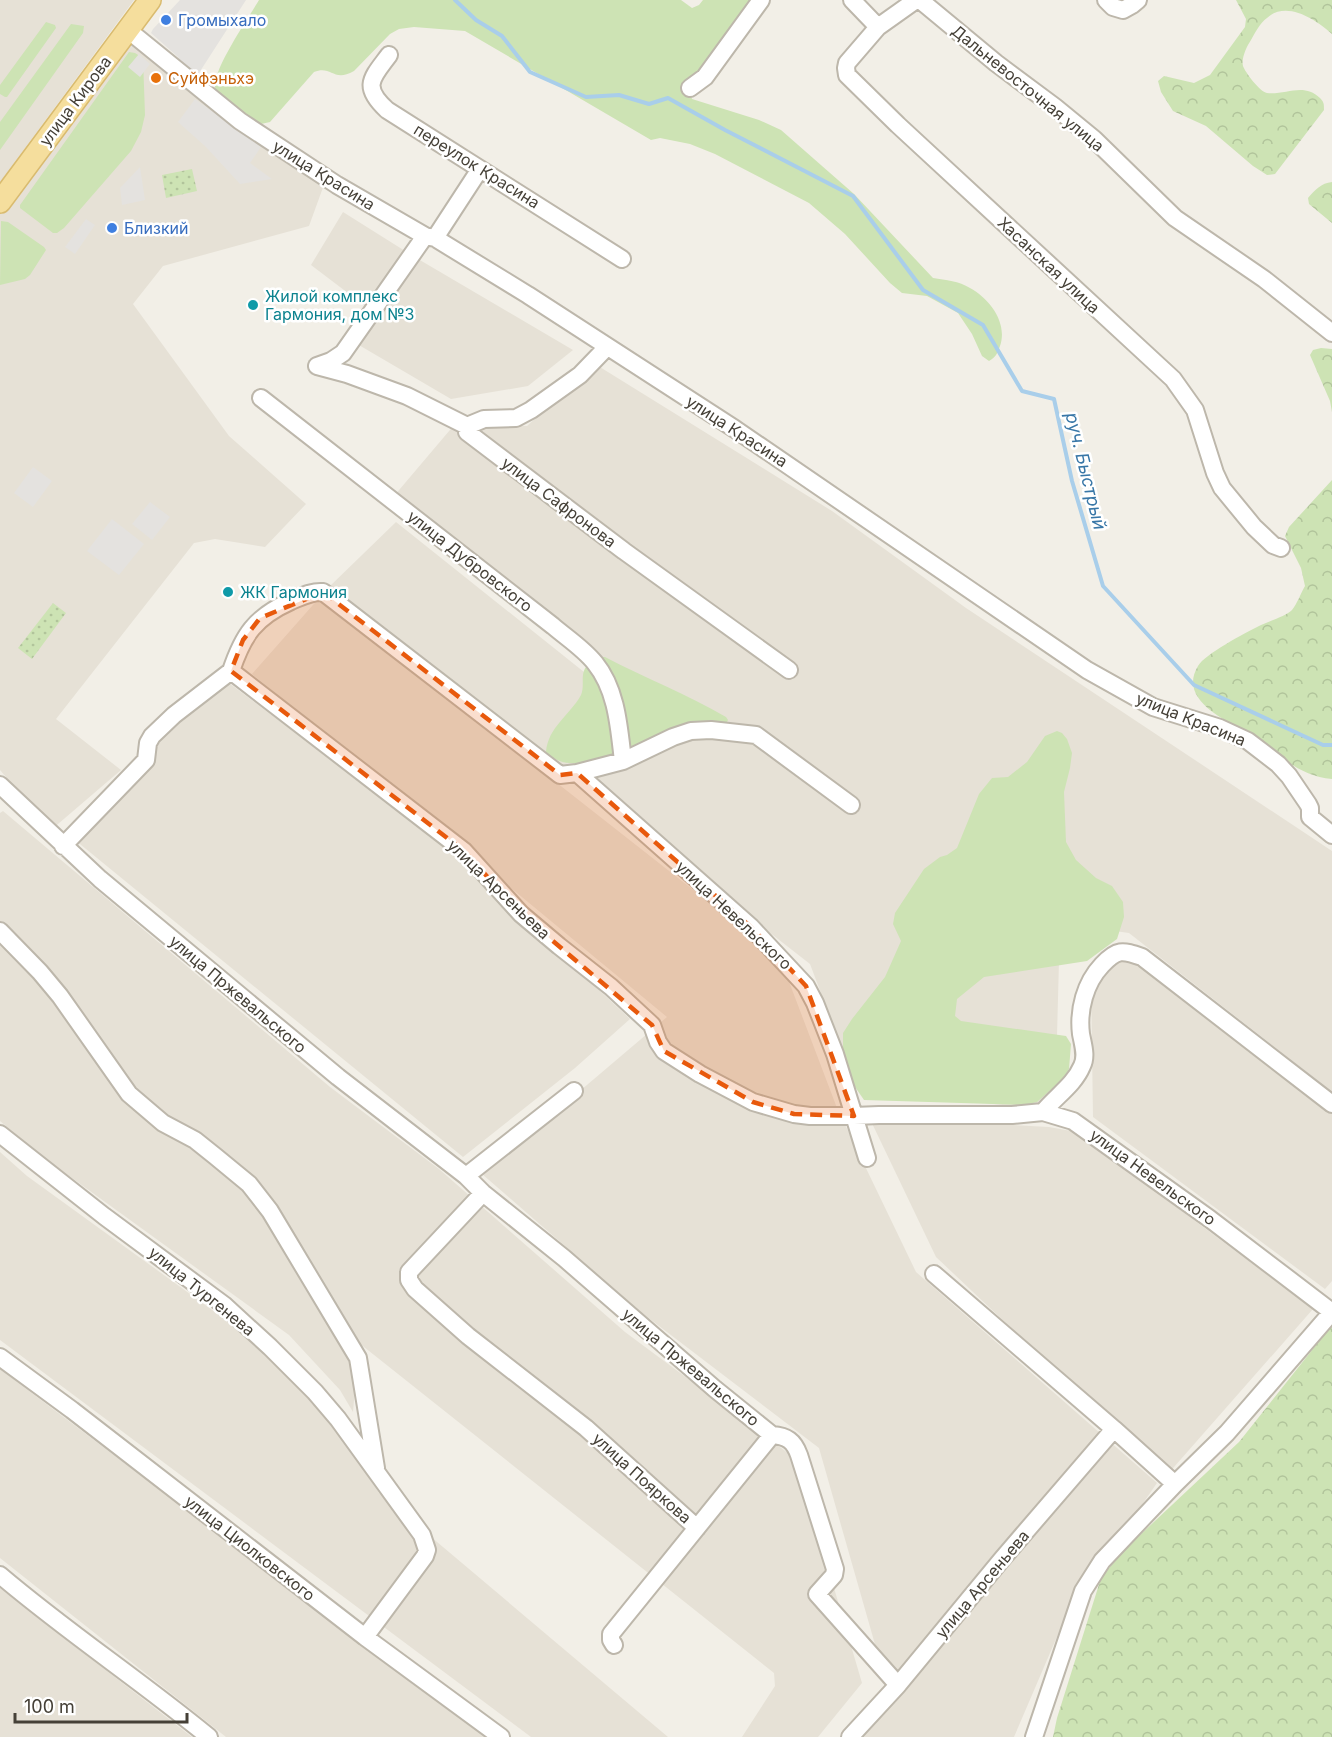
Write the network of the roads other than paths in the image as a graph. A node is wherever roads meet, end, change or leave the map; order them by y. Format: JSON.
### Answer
{"nodes":[{"id":1,"x":150,"y":0,"type":"edge"},
{"id":2,"x":761,"y":0,"type":"edge"},
{"id":3,"x":852,"y":0,"type":"edge"},
{"id":4,"x":918,"y":0,"type":"edge"},
{"id":5,"x":1106,"y":0,"type":"edge"},
{"id":6,"x":1138,"y":0,"type":"edge"},
{"id":7,"x":878,"y":27,"type":"junction"},
{"id":8,"x":128,"y":30,"type":"junction"},
{"id":9,"x":389,"y":55,"type":"dead end"},
{"id":10,"x":690,"y":88,"type":"dead end"},
{"id":11,"x":480,"y":169,"type":"junction"},
{"id":12,"x":0,"y":202,"type":"edge"},
{"id":13,"x":430,"y":237,"type":"junction"},
{"id":14,"x":622,"y":259,"type":"dead end"},
{"id":15,"x":1332,"y":333,"type":"edge"},
{"id":16,"x":607,"y":348,"type":"junction"},
{"id":17,"x":261,"y":398,"type":"dead end"},
{"id":18,"x":467,"y":426,"type":"junction"},
{"id":19,"x":1281,"y":548,"type":"dead end"},
{"id":20,"x":789,"y":670,"type":"dead end"},
{"id":21,"x":231,"y":671,"type":"junction"},
{"id":22,"x":622,"y":761,"type":"junction"},
{"id":23,"x":577,"y":772,"type":"junction"},
{"id":24,"x":1,"y":789,"type":"edge"},
{"id":25,"x":851,"y":805,"type":"dead end"},
{"id":26,"x":1332,"y":835,"type":"edge"},
{"id":27,"x":63,"y":846,"type":"junction"},
{"id":28,"x":0,"y":931,"type":"edge"},
{"id":29,"x":574,"y":1091,"type":"dead end"},
{"id":30,"x":1332,"y":1104,"type":"edge"},
{"id":31,"x":1043,"y":1112,"type":"junction"},
{"id":32,"x":854,"y":1116,"type":"junction"},
{"id":33,"x":0,"y":1134,"type":"edge"},
{"id":34,"x":867,"y":1158,"type":"dead end"},
{"id":35,"x":466,"y":1176,"type":"junction"},
{"id":36,"x":483,"y":1193,"type":"junction"},
{"id":37,"x":934,"y":1274,"type":"dead end"},
{"id":38,"x":1332,"y":1312,"type":"edge"},
{"id":39,"x":0,"y":1357,"type":"edge"},
{"id":40,"x":1114,"y":1429,"type":"junction"},
{"id":41,"x":772,"y":1435,"type":"junction"},
{"id":42,"x":378,"y":1474,"type":"junction"},
{"id":43,"x":1174,"y":1484,"type":"junction"},
{"id":44,"x":697,"y":1528,"type":"junction"},
{"id":45,"x":0,"y":1575,"type":"edge"},
{"id":46,"x":365,"y":1637,"type":"junction"},
{"id":47,"x":614,"y":1645,"type":"dead end"},
{"id":48,"x":898,"y":1685,"type":"junction"},
{"id":49,"x":209,"y":1737,"type":"edge"},
{"id":50,"x":501,"y":1737,"type":"edge"},
{"id":51,"x":850,"y":1737,"type":"edge"},
{"id":52,"x":1034,"y":1737,"type":"edge"}],
"edges":[{"from":1,"to":8,"type":"main road","name":"улица Кирова"},
{"from":2,"to":10,"type":"street"},
{"from":3,"to":7,"type":"street"},
{"from":4,"to":7,"type":"street","name":"Хасанская улица"},
{"from":4,"to":15,"type":"street","name":"Дальневосточная улица"},
{"from":5,"to":6,"type":"street"},
{"from":7,"to":19,"type":"street","name":"Хасанская улица"},
{"from":8,"to":12,"type":"main road","name":"улица Кирова"},
{"from":8,"to":13,"type":"street","name":"улица Красина"},
{"from":9,"to":11,"type":"street","name":"переулок Красина"},
{"from":11,"to":13,"type":"street"},
{"from":11,"to":14,"type":"street","name":"переулок Красина"},
{"from":13,"to":16,"type":"street","name":"улица Красина"},
{"from":13,"to":18,"type":"street","name":"улица Сафронова"},
{"from":16,"to":18,"type":"street"},
{"from":16,"to":26,"type":"street","name":"улица Красина"},
{"from":17,"to":22,"type":"street","name":"улица Дубровского"},
{"from":18,"to":20,"type":"street","name":"улица Сафронова"},
{"from":21,"to":23,"type":"street"},
{"from":21,"to":27,"type":"street"},
{"from":21,"to":32,"type":"street","name":"улица Арсеньева"},
{"from":22,"to":23,"type":"street"},
{"from":22,"to":25,"type":"street"},
{"from":23,"to":32,"type":"street","name":"улица Невельского"},
{"from":24,"to":27,"type":"street","name":"улица Пржевальского"},
{"from":27,"to":35,"type":"street","name":"улица Пржевальского"},
{"from":28,"to":42,"type":"street"},
{"from":29,"to":35,"type":"street"},
{"from":30,"to":31,"type":"street"},
{"from":31,"to":32,"type":"street","name":"улица Невельского"},
{"from":31,"to":38,"type":"street","name":"улица Невельского"},
{"from":32,"to":34,"type":"street"},
{"from":33,"to":42,"type":"street","name":"улица Тургенева"},
{"from":35,"to":36,"type":"street","name":"улица Пржевальского"},
{"from":36,"to":41,"type":"street","name":"улица Пржевальского"},
{"from":36,"to":44,"type":"street","name":"улица Пояркова"},
{"from":37,"to":40,"type":"street"},
{"from":38,"to":43,"type":"street"},
{"from":39,"to":46,"type":"street","name":"улица Циолковского"},
{"from":40,"to":43,"type":"street"},
{"from":40,"to":48,"type":"street","name":"улица Арсеньева"},
{"from":41,"to":44,"type":"street","name":"улица Пояркова"},
{"from":41,"to":48,"type":"street","name":"улица Пржевальского"},
{"from":42,"to":46,"type":"street","name":"улица Тургенева"},
{"from":43,"to":52,"type":"street"},
{"from":44,"to":47,"type":"street","name":"улица Пояркова"},
{"from":45,"to":49,"type":"street"},
{"from":46,"to":50,"type":"street","name":"улица Циолковского"},
{"from":48,"to":51,"type":"street","name":"улица Арсеньева"}]}
